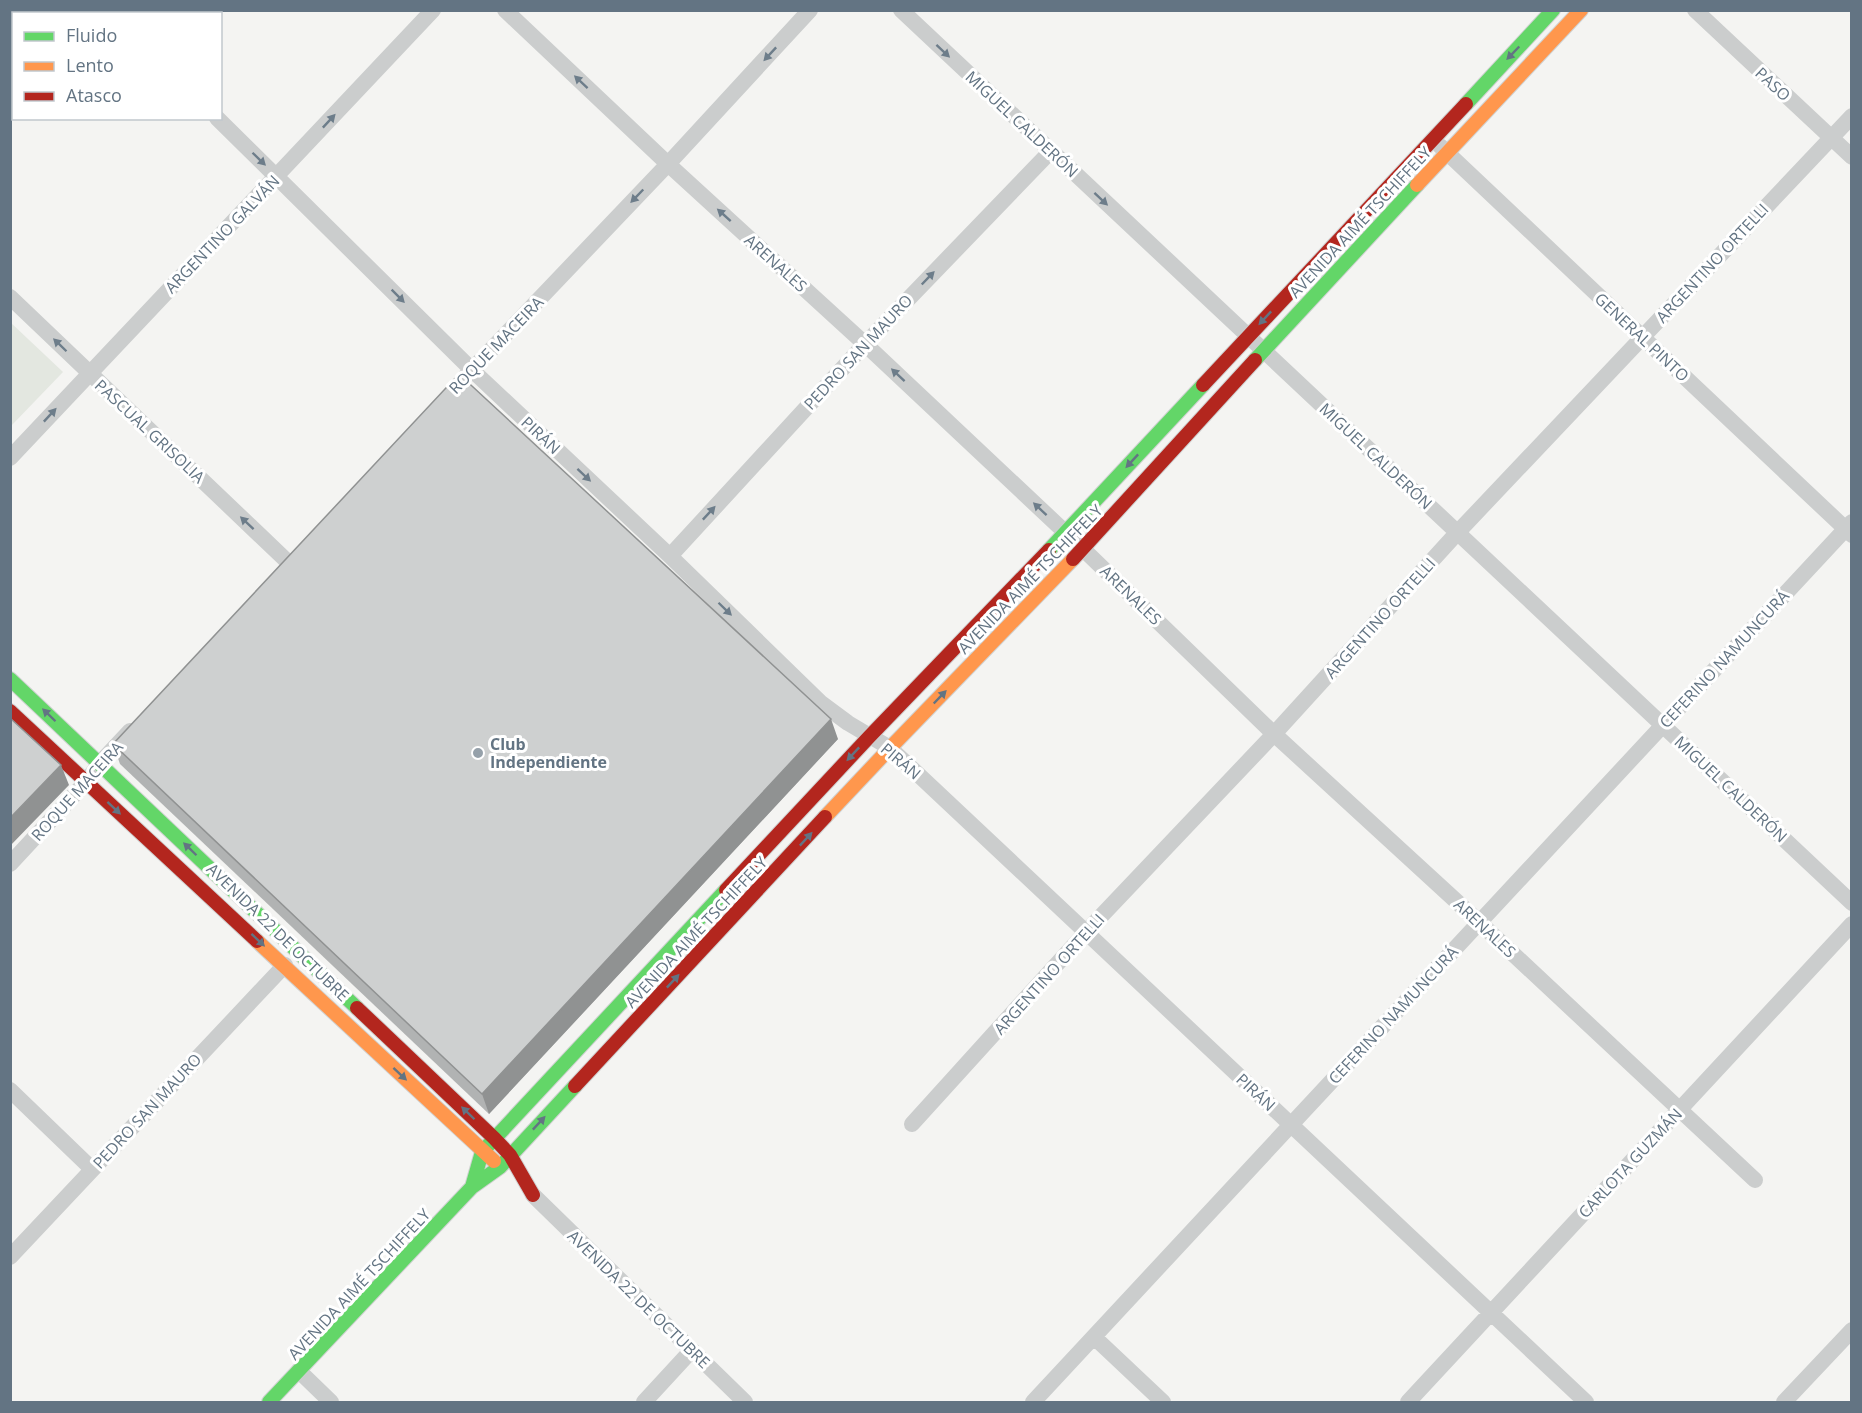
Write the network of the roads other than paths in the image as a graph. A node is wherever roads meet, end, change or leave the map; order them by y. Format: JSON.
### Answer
{"nodes":[{"id":1,"x":433,"y":10,"type":"edge"},
{"id":2,"x":505,"y":10,"type":"edge"},
{"id":3,"x":810,"y":10,"type":"edge"},
{"id":4,"x":901,"y":10,"type":"edge"},
{"id":5,"x":1553,"y":10,"type":"edge"},
{"id":6,"x":1581,"y":10,"type":"edge"},
{"id":7,"x":1695,"y":10,"type":"edge"},
{"id":8,"x":1851,"y":116,"type":"edge"},
{"id":9,"x":219,"y":120,"type":"edge"},
{"id":10,"x":1831,"y":137,"type":"junction"},
{"id":11,"x":1432,"y":138,"type":"junction"},
{"id":12,"x":1050,"y":152,"type":"junction"},
{"id":13,"x":1447,"y":153,"type":"junction"},
{"id":14,"x":1851,"y":157,"type":"edge"},
{"id":15,"x":668,"y":164,"type":"junction"},
{"id":16,"x":277,"y":177,"type":"junction"},
{"id":17,"x":10,"y":297,"type":"edge"},
{"id":18,"x":1248,"y":336,"type":"junction"},
{"id":19,"x":1642,"y":337,"type":"junction"},
{"id":20,"x":865,"y":344,"type":"junction"},
{"id":21,"x":1264,"y":350,"type":"junction"},
{"id":22,"x":472,"y":370,"type":"junction"},
{"id":23,"x":89,"y":373,"type":"junction"},
{"id":24,"x":456,"y":387,"type":"edge"},
{"id":25,"x":10,"y":458,"type":"edge"},
{"id":26,"x":1849,"y":529,"type":"edge"},
{"id":27,"x":1065,"y":533,"type":"junction"},
{"id":28,"x":1457,"y":533,"type":"junction"},
{"id":29,"x":1083,"y":549,"type":"junction"},
{"id":30,"x":670,"y":556,"type":"junction"},
{"id":31,"x":290,"y":564,"type":"edge"},
{"id":32,"x":10,"y":679,"type":"edge"},
{"id":33,"x":10,"y":711,"type":"edge"},
{"id":34,"x":141,"y":720,"type":"edge"},
{"id":35,"x":1663,"y":725,"type":"junction"},
{"id":36,"x":1274,"y":734,"type":"junction"},
{"id":37,"x":869,"y":736,"type":"junction"},
{"id":38,"x":891,"y":748,"type":"junction"},
{"id":39,"x":99,"y":763,"type":"junction"},
{"id":40,"x":86,"y":782,"type":"junction"},
{"id":41,"x":10,"y":864,"type":"edge"},
{"id":42,"x":1851,"y":903,"type":"edge"},
{"id":43,"x":1479,"y":922,"type":"junction"},
{"id":44,"x":1851,"y":924,"type":"edge"},
{"id":45,"x":1086,"y":932,"type":"junction"},
{"id":46,"x":285,"y":965,"type":"junction"},
{"id":47,"x":10,"y":1090,"type":"edge"},
{"id":48,"x":1679,"y":1110,"type":"junction"},
{"id":49,"x":912,"y":1124,"type":"dead end"},
{"id":50,"x":1291,"y":1125,"type":"junction"},
{"id":51,"x":494,"y":1138,"type":"junction"},
{"id":52,"x":482,"y":1152,"type":"junction"},
{"id":53,"x":510,"y":1155,"type":"junction"},
{"id":54,"x":500,"y":1167,"type":"junction"},
{"id":55,"x":92,"y":1169,"type":"junction"},
{"id":56,"x":1755,"y":1180,"type":"dead end"},
{"id":57,"x":472,"y":1187,"type":"junction"},
{"id":58,"x":533,"y":1196,"type":"junction"},
{"id":59,"x":10,"y":1257,"type":"edge"},
{"id":60,"x":1491,"y":1313,"type":"junction"},
{"id":61,"x":1851,"y":1330,"type":"edge"},
{"id":62,"x":1094,"y":1336,"type":"junction"},
{"id":63,"x":691,"y":1351,"type":"junction"},
{"id":64,"x":299,"y":1371,"type":"junction"},
{"id":65,"x":269,"y":1402,"type":"edge"},
{"id":66,"x":331,"y":1402,"type":"edge"},
{"id":67,"x":644,"y":1402,"type":"edge"},
{"id":68,"x":745,"y":1402,"type":"edge"},
{"id":69,"x":1033,"y":1402,"type":"edge"},
{"id":70,"x":1163,"y":1402,"type":"edge"},
{"id":71,"x":1408,"y":1402,"type":"edge"},
{"id":72,"x":1586,"y":1402,"type":"edge"},
{"id":73,"x":1784,"y":1402,"type":"edge"}],
"edges":[{"from":16,"to":1,"type":"street","name":"ARGENTINO GALVÁN","one_way":true},
{"from":15,"to":2,"type":"street","name":"ARENALES","one_way":true},
{"from":3,"to":15,"type":"street","name":"ROQUE MACEIRA","one_way":true},
{"from":4,"to":12,"type":"street","name":"MIGUEL CALDERÓN","one_way":true},
{"from":5,"to":11,"type":"main road","name":"AVENIDA AIMÉ TSCHIFFELY","one_way":true},
{"from":6,"to":13,"type":"main road","name":"AVENIDA AIMÉ TSCHIFFELY"},
{"from":7,"to":10,"type":"street","name":"PASO"},
{"from":8,"to":10,"type":"street","name":"ARGENTINO ORTELLI"},
{"from":9,"to":16,"type":"street","name":"PIRÁN","one_way":true},
{"from":10,"to":14,"type":"street","name":"PASO"},
{"from":10,"to":19,"type":"street","name":"ARGENTINO ORTELLI"},
{"from":11,"to":13,"type":"street","name":"GENERAL PINTO"},
{"from":11,"to":18,"type":"main road","name":"AVENIDA AIMÉ TSCHIFFELY","one_way":true},
{"from":12,"to":18,"type":"street","name":"MIGUEL CALDERÓN","one_way":true},
{"from":20,"to":12,"type":"street","name":"PEDRO SAN MAURO","one_way":true},
{"from":13,"to":19,"type":"street","name":"GENERAL PINTO"},
{"from":13,"to":21,"type":"main road","name":"AVENIDA AIMÉ TSCHIFFELY"},
{"from":20,"to":15,"type":"street","name":"ARENALES","one_way":true},
{"from":15,"to":22,"type":"street","name":"ROQUE MACEIRA","one_way":true},
{"from":16,"to":22,"type":"street","name":"PIRÁN","one_way":true},
{"from":16,"to":23,"type":"street","name":"ARGENTINO GALVÁN"},
{"from":23,"to":17,"type":"street","name":"PASCUAL GRISOLIA","one_way":true},
{"from":18,"to":21,"type":"street","name":"MIGUEL CALDERÓN"},
{"from":18,"to":27,"type":"main road","name":"AVENIDA AIMÉ TSCHIFFELY","one_way":true},
{"from":19,"to":26,"type":"street","name":"GENERAL PINTO"},
{"from":19,"to":28,"type":"street","name":"ARGENTINO ORTELLI"},
{"from":27,"to":20,"type":"street","name":"ARENALES","one_way":true},
{"from":30,"to":20,"type":"street","name":"PEDRO SAN MAURO","one_way":true},
{"from":21,"to":28,"type":"street","name":"MIGUEL CALDERÓN"},
{"from":21,"to":29,"type":"main road","name":"AVENIDA AIMÉ TSCHIFFELY"},
{"from":22,"to":24,"type":"street","name":"ROQUE MACEIRA"},
{"from":22,"to":30,"type":"street","name":"PIRÁN","one_way":true},
{"from":25,"to":23,"type":"street","name":"ARGENTINO GALVÁN","one_way":true},
{"from":31,"to":23,"type":"street","name":"PASCUAL GRISOLIA","one_way":true},
{"from":26,"to":35,"type":"street","name":"CEFERINO NAMUNCURÁ"},
{"from":27,"to":29,"type":"street","name":"ARENALES"},
{"from":27,"to":37,"type":"main road","name":"AVENIDA AIMÉ TSCHIFFELY"},
{"from":28,"to":35,"type":"street","name":"MIGUEL CALDERÓN"},
{"from":28,"to":36,"type":"street","name":"ARGENTINO ORTELLI"},
{"from":29,"to":36,"type":"street","name":"ARENALES"},
{"from":38,"to":29,"type":"main road","name":"AVENIDA AIMÉ TSCHIFFELY","one_way":true},
{"from":30,"to":37,"type":"street","name":"PIRÁN","one_way":true},
{"from":39,"to":32,"type":"main road","name":"AVENIDA 22 DE OCTUBRE","one_way":true},
{"from":33,"to":40,"type":"main road","name":"AVENIDA 22 DE OCTUBRE"},
{"from":34,"to":39,"type":"street","name":"ROQUE MACEIRA"},
{"from":35,"to":42,"type":"street","name":"MIGUEL CALDERÓN"},
{"from":35,"to":43,"type":"street","name":"CEFERINO NAMUNCURÁ"},
{"from":36,"to":43,"type":"street","name":"ARENALES"},
{"from":36,"to":45,"type":"street","name":"ARGENTINO ORTELLI"},
{"from":37,"to":38,"type":"street","name":"PIRÁN"},
{"from":37,"to":51,"type":"main road","name":"AVENIDA AIMÉ TSCHIFFELY","one_way":true},
{"from":38,"to":45,"type":"street","name":"PIRÁN"},
{"from":53,"to":38,"type":"main road","name":"AVENIDA AIMÉ TSCHIFFELY","one_way":true},
{"from":39,"to":40,"type":"street","name":"ROQUE MACEIRA"},
{"from":51,"to":39,"type":"main road","name":"AVENIDA 22 DE OCTUBRE","one_way":true},
{"from":40,"to":41,"type":"street","name":"ROQUE MACEIRA"},
{"from":40,"to":46,"type":"main road","name":"AVENIDA 22 DE OCTUBRE","one_way":true},
{"from":43,"to":48,"type":"street","name":"ARENALES"},
{"from":43,"to":50,"type":"street","name":"CEFERINO NAMUNCURÁ"},
{"from":44,"to":48,"type":"street","name":"CARLOTA GUZMÁN"},
{"from":45,"to":49,"type":"street","name":"ARGENTINO ORTELLI"},
{"from":45,"to":50,"type":"street","name":"PIRÁN"},
{"from":46,"to":52,"type":"main road","name":"AVENIDA 22 DE OCTUBRE","one_way":true},
{"from":46,"to":55,"type":"street","name":"PEDRO SAN MAURO"},
{"from":47,"to":55,"type":"street"},
{"from":48,"to":56,"type":"street","name":"ARENALES"},
{"from":48,"to":60,"type":"street","name":"CARLOTA GUZMÁN"},
{"from":50,"to":60,"type":"street","name":"PIRÁN"},
{"from":50,"to":62,"type":"street","name":"CEFERINO NAMUNCURÁ"},
{"from":51,"to":52,"type":"main road","name":"AVENIDA AIMÉ TSCHIFFELY"},
{"from":51,"to":53,"type":"main road","name":"AVENIDA 22 DE OCTUBRE"},
{"from":52,"to":54,"type":"main road","name":"AVENIDA 22 DE OCTUBRE"},
{"from":52,"to":57,"type":"main road"},
{"from":53,"to":54,"type":"main road","name":"AVENIDA AIMÉ TSCHIFFELY"},
{"from":53,"to":58,"type":"main road","name":"AVENIDA 22 DE OCTUBRE"},
{"from":54,"to":57,"type":"main road","name":"AVENIDA AIMÉ TSCHIFFELY"},
{"from":54,"to":58,"type":"main road","name":"AVENIDA 22 DE OCTUBRE"},
{"from":55,"to":59,"type":"street","name":"PEDRO SAN MAURO"},
{"from":57,"to":64,"type":"main road","name":"AVENIDA AIMÉ TSCHIFFELY"},
{"from":58,"to":63,"type":"street","name":"AVENIDA 22 DE OCTUBRE"},
{"from":60,"to":71,"type":"street","name":"CARLOTA GUZMÁN"},
{"from":60,"to":72,"type":"street","name":"PIRÁN"},
{"from":61,"to":73,"type":"street"},
{"from":62,"to":69,"type":"street","name":"CEFERINO NAMUNCURÁ"},
{"from":62,"to":70,"type":"street"},
{"from":63,"to":67,"type":"street"},
{"from":63,"to":68,"type":"street","name":"AVENIDA 22 DE OCTUBRE"},
{"from":64,"to":65,"type":"main road","name":"AVENIDA AIMÉ TSCHIFFELY"},
{"from":64,"to":66,"type":"street"}]}
